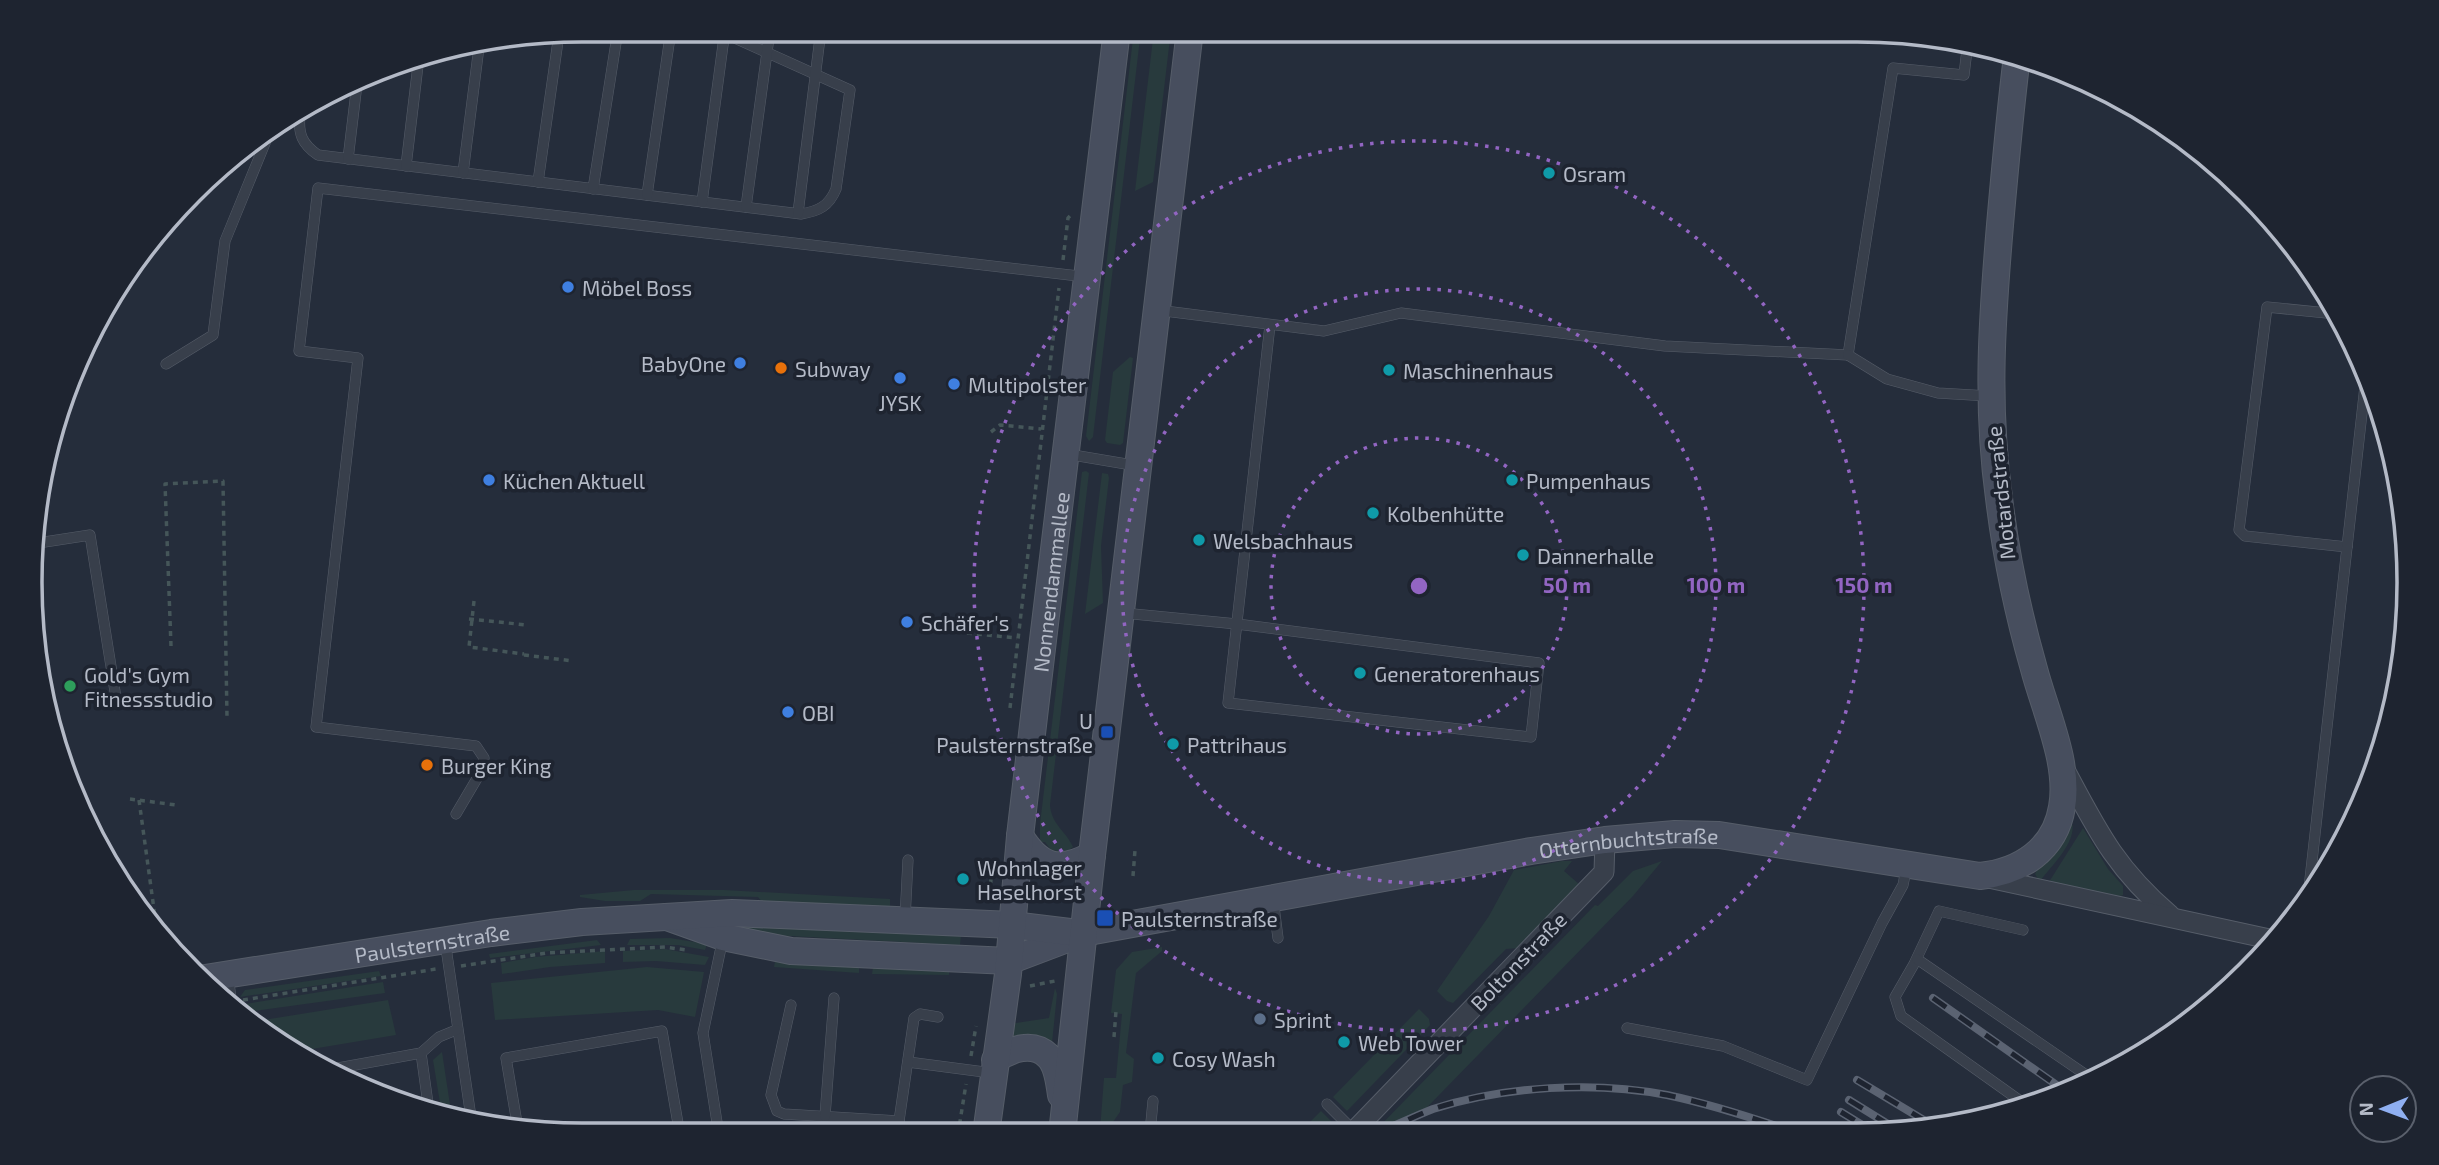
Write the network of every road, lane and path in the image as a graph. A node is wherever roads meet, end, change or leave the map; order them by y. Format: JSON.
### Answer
{"nodes":[{"id":1,"x":616,"y":42,"type":"edge"},
{"id":2,"x":669,"y":42,"type":"edge"},
{"id":3,"x":721,"y":42,"type":"edge"},
{"id":4,"x":744,"y":42,"type":"edge"},
{"id":5,"x":768,"y":42,"type":"edge"},
{"id":6,"x":820,"y":42,"type":"edge"},
{"id":7,"x":1116,"y":42,"type":"edge"},
{"id":8,"x":1189,"y":42,"type":"edge"},
{"id":9,"x":558,"y":43,"type":"edge"},
{"id":10,"x":478,"y":52,"type":"edge"},
{"id":11,"x":767,"y":53,"type":"junction"},
{"id":12,"x":1967,"y":53,"type":"edge"},
{"id":13,"x":2016,"y":66,"type":"edge"},
{"id":14,"x":418,"y":68,"type":"edge"},
{"id":15,"x":816,"y":75,"type":"junction"},
{"id":16,"x":356,"y":92,"type":"edge"},
{"id":17,"x":300,"y":121,"type":"edge"},
{"id":18,"x":264,"y":146,"type":"edge"},
{"id":19,"x":348,"y":159,"type":"junction"},
{"id":20,"x":406,"y":166,"type":"junction"},
{"id":21,"x":463,"y":173,"type":"junction"},
{"id":22,"x":538,"y":182,"type":"junction"},
{"id":23,"x":593,"y":189,"type":"junction"},
{"id":24,"x":647,"y":195,"type":"junction"},
{"id":25,"x":702,"y":202,"type":"junction"},
{"id":26,"x":746,"y":207,"type":"junction"},
{"id":27,"x":798,"y":214,"type":"junction"},
{"id":28,"x":1068,"y":218,"type":"dead end"},
{"id":29,"x":1061,"y":274,"type":"junction"},
{"id":30,"x":1087,"y":277,"type":"junction"},
{"id":31,"x":1157,"y":310,"type":"junction"},
{"id":32,"x":2325,"y":313,"type":"edge"},
{"id":33,"x":1270,"y":325,"type":"junction"},
{"id":34,"x":1848,"y":355,"type":"junction"},
{"id":35,"x":166,"y":365,"type":"dead end"},
{"id":36,"x":1990,"y":396,"type":"junction"},
{"id":37,"x":2365,"y":401,"type":"edge"},
{"id":38,"x":1041,"y":429,"type":"junction"},
{"id":39,"x":991,"y":432,"type":"dead end"},
{"id":40,"x":1066,"y":454,"type":"junction"},
{"id":41,"x":1139,"y":466,"type":"junction"},
{"id":42,"x":44,"y":542,"type":"edge"},
{"id":43,"x":2347,"y":547,"type":"junction"},
{"id":44,"x":474,"y":601,"type":"dead end"},
{"id":45,"x":1122,"y":613,"type":"junction"},
{"id":46,"x":470,"y":619,"type":"junction"},
{"id":47,"x":1237,"y":624,"type":"junction"},
{"id":48,"x":527,"y":625,"type":"dead end"},
{"id":49,"x":967,"y":633,"type":"dead end"},
{"id":50,"x":1017,"y":638,"type":"junction"},
{"id":51,"x":170,"y":646,"type":"dead end"},
{"id":52,"x":573,"y":661,"type":"dead end"},
{"id":53,"x":117,"y":704,"type":"dead end"},
{"id":54,"x":1009,"y":716,"type":"dead end"},
{"id":55,"x":227,"y":717,"type":"dead end"},
{"id":56,"x":2061,"y":761,"type":"junction"},
{"id":57,"x":130,"y":799,"type":"dead end"},
{"id":58,"x":139,"y":800,"type":"junction"},
{"id":59,"x":176,"y":805,"type":"dead end"},
{"id":60,"x":456,"y":814,"type":"dead end"},
{"id":61,"x":1020,"y":836,"type":"junction"},
{"id":62,"x":1605,"y":840,"type":"junction"},
{"id":63,"x":1135,"y":850,"type":"dead end"},
{"id":64,"x":1092,"y":855,"type":"junction"},
{"id":65,"x":908,"y":860,"type":"dead end"},
{"id":66,"x":1907,"y":864,"type":"junction"},
{"id":67,"x":992,"y":876,"type":"dead end"},
{"id":68,"x":1133,"y":876,"type":"dead end"},
{"id":69,"x":1980,"y":876,"type":"junction"},
{"id":70,"x":2310,"y":876,"type":"edge"},
{"id":71,"x":1273,"y":898,"type":"junction"},
{"id":72,"x":154,"y":913,"type":"edge"},
{"id":73,"x":1005,"y":913,"type":"junction"},
{"id":74,"x":667,"y":917,"type":"junction"},
{"id":75,"x":2174,"y":918,"type":"junction"},
{"id":76,"x":905,"y":921,"type":"junction"},
{"id":77,"x":2022,"y":930,"type":"dead end"},
{"id":78,"x":1083,"y":933,"type":"junction"},
{"id":79,"x":2264,"y":938,"type":"edge"},
{"id":80,"x":1278,"y":939,"type":"dead end"},
{"id":81,"x":444,"y":940,"type":"junction"},
{"id":82,"x":721,"y":947,"type":"junction"},
{"id":83,"x":1917,"y":958,"type":"junction"},
{"id":84,"x":1009,"y":961,"type":"junction"},
{"id":85,"x":447,"y":967,"type":"junction"},
{"id":86,"x":228,"y":975,"type":"junction"},
{"id":87,"x":213,"y":977,"type":"edge"},
{"id":88,"x":1055,"y":981,"type":"dead end"},
{"id":89,"x":1030,"y":986,"type":"dead end"},
{"id":90,"x":230,"y":993,"type":"edge"},
{"id":91,"x":834,"y":998,"type":"dead end"},
{"id":92,"x":242,"y":1002,"type":"edge"},
{"id":93,"x":791,"y":1005,"type":"dead end"},
{"id":94,"x":1116,"y":1011,"type":"dead end"},
{"id":95,"x":938,"y":1017,"type":"dead end"},
{"id":96,"x":977,"y":1021,"type":"dead end"},
{"id":97,"x":1627,"y":1028,"type":"dead end"},
{"id":98,"x":456,"y":1030,"type":"junction"},
{"id":99,"x":1114,"y":1037,"type":"dead end"},
{"id":100,"x":421,"y":1053,"type":"junction"},
{"id":101,"x":908,"y":1062,"type":"junction"},
{"id":102,"x":343,"y":1067,"type":"edge"},
{"id":103,"x":985,"y":1068,"type":"junction"},
{"id":104,"x":2083,"y":1073,"type":"edge"},
{"id":105,"x":2018,"y":1098,"type":"edge"},
{"id":106,"x":427,"y":1100,"type":"edge"},
{"id":107,"x":1153,"y":1101,"type":"dead end"},
{"id":108,"x":1327,"y":1104,"type":"dead end"},
{"id":109,"x":470,"y":1111,"type":"edge"},
{"id":110,"x":825,"y":1116,"type":"junction"},
{"id":111,"x":516,"y":1118,"type":"edge"},
{"id":112,"x":899,"y":1121,"type":"joint"},
{"id":113,"x":1063,"y":1122,"type":"edge"},
{"id":114,"x":678,"y":1123,"type":"edge"},
{"id":115,"x":717,"y":1123,"type":"edge"},
{"id":116,"x":962,"y":1123,"type":"edge"},
{"id":117,"x":986,"y":1123,"type":"edge"},
{"id":118,"x":1151,"y":1123,"type":"edge"},
{"id":119,"x":1345,"y":1123,"type":"edge"},
{"id":120,"x":1361,"y":1123,"type":"edge"}],
"edges":[{"from":1,"to":23,"type":"lane"},
{"from":2,"to":24,"type":"lane"},
{"from":3,"to":25,"type":"lane"},
{"from":4,"to":11,"type":"lane"},
{"from":5,"to":11,"type":"lane"},
{"from":6,"to":15,"type":"lane"},
{"from":7,"to":30,"type":"main road","name":"Nonnendammallee"},
{"from":8,"to":31,"type":"main road"},
{"from":9,"to":22,"type":"lane"},
{"from":10,"to":21,"type":"lane"},
{"from":11,"to":15,"type":"lane"},
{"from":11,"to":26,"type":"lane"},
{"from":12,"to":34,"type":"lane"},
{"from":13,"to":36,"type":"main road","name":"Motardstraße"},
{"from":14,"to":20,"type":"lane"},
{"from":15,"to":27,"type":"lane"},
{"from":15,"to":27,"type":"lane"},
{"from":16,"to":19,"type":"lane"},
{"from":17,"to":19,"type":"lane"},
{"from":18,"to":35,"type":"lane"},
{"from":19,"to":20,"type":"lane"},
{"from":20,"to":21,"type":"lane"},
{"from":21,"to":22,"type":"lane"},
{"from":22,"to":23,"type":"lane"},
{"from":23,"to":24,"type":"lane"},
{"from":24,"to":25,"type":"lane"},
{"from":25,"to":26,"type":"lane"},
{"from":26,"to":27,"type":"lane"},
{"from":28,"to":29,"type":"path"},
{"from":29,"to":30,"type":"lane"},
{"from":29,"to":38,"type":"path"},
{"from":29,"to":60,"type":"lane"},
{"from":30,"to":40,"type":"main road","name":"Nonnendammallee"},
{"from":31,"to":33,"type":"lane"},
{"from":31,"to":41,"type":"main road"},
{"from":32,"to":43,"type":"lane"},
{"from":33,"to":34,"type":"lane"},
{"from":33,"to":47,"type":"lane"},
{"from":34,"to":36,"type":"lane"},
{"from":36,"to":56,"type":"main road","name":"Motardstraße"},
{"from":37,"to":43,"type":"lane"},
{"from":38,"to":39,"type":"path"},
{"from":38,"to":50,"type":"path"},
{"from":40,"to":41,"type":"lane"},
{"from":40,"to":61,"type":"main road","name":"Nonnendammallee"},
{"from":41,"to":45,"type":"main road"},
{"from":42,"to":53,"type":"lane"},
{"from":43,"to":70,"type":"lane"},
{"from":44,"to":46,"type":"path"},
{"from":45,"to":47,"type":"lane"},
{"from":45,"to":64,"type":"main road"},
{"from":46,"to":48,"type":"path"},
{"from":46,"to":52,"type":"path"},
{"from":47,"to":47,"type":"lane"},
{"from":49,"to":50,"type":"path"},
{"from":50,"to":54,"type":"path"},
{"from":51,"to":55,"type":"path"},
{"from":56,"to":69,"type":"main road","name":"Motardstraße"},
{"from":56,"to":75,"type":"street","name":"Otternbuchtstraße"},
{"from":57,"to":58,"type":"path"},
{"from":58,"to":59,"type":"path"},
{"from":58,"to":72,"type":"path"},
{"from":61,"to":64,"type":"main road"},
{"from":61,"to":73,"type":"main road","name":"Nonnendammallee"},
{"from":62,"to":66,"type":"main road","name":"Otternbuchtstraße"},
{"from":62,"to":71,"type":"main road","name":"Otternbuchtstraße"},
{"from":62,"to":120,"type":"street","name":"Boltonstraße"},
{"from":63,"to":68,"type":"path"},
{"from":64,"to":78,"type":"main road"},
{"from":65,"to":76,"type":"lane"},
{"from":66,"to":69,"type":"main road","name":"Otternbuchtstraße"},
{"from":66,"to":97,"type":"lane"},
{"from":67,"to":73,"type":"path"},
{"from":69,"to":75,"type":"street","name":"Otternbuchtstraße"},
{"from":71,"to":78,"type":"main road","name":"Otternbuchtstraße"},
{"from":71,"to":80,"type":"lane"},
{"from":73,"to":76,"type":"main road","name":"Paulsternstraße"},
{"from":73,"to":78,"type":"main road","name":"Paulsternstraße"},
{"from":73,"to":84,"type":"main road","name":"Nonnendammallee"},
{"from":74,"to":76,"type":"main road","name":"Paulsternstraße"},
{"from":74,"to":81,"type":"main road","name":"Paulsternstraße"},
{"from":74,"to":82,"type":"main road","name":"Paulsternstraße"},
{"from":75,"to":79,"type":"street","name":"Otternbuchtstraße"},
{"from":77,"to":83,"type":"lane"},
{"from":78,"to":84,"type":"main road","name":"Paulsternstraße"},
{"from":78,"to":113,"type":"main road"},
{"from":81,"to":85,"type":"lane"},
{"from":81,"to":86,"type":"main road","name":"Paulsternstraße"},
{"from":82,"to":84,"type":"main road","name":"Paulsternstraße"},
{"from":82,"to":85,"type":"path"},
{"from":82,"to":115,"type":"lane"},
{"from":83,"to":104,"type":"lane"},
{"from":83,"to":105,"type":"lane"},
{"from":84,"to":103,"type":"main road","name":"Nonnendammallee"},
{"from":85,"to":92,"type":"path"},
{"from":85,"to":98,"type":"lane"},
{"from":86,"to":87,"type":"main road","name":"Paulsternstraße"},
{"from":86,"to":90,"type":"lane"},
{"from":88,"to":89,"type":"path"},
{"from":91,"to":110,"type":"lane"},
{"from":93,"to":110,"type":"lane"},
{"from":94,"to":99,"type":"path"},
{"from":95,"to":101,"type":"lane"},
{"from":96,"to":103,"type":"path"},
{"from":98,"to":100,"type":"lane"},
{"from":98,"to":109,"type":"lane"},
{"from":100,"to":102,"type":"lane"},
{"from":100,"to":106,"type":"lane"},
{"from":101,"to":103,"type":"lane"},
{"from":101,"to":112,"type":"lane"},
{"from":103,"to":113,"type":"main road"},
{"from":103,"to":116,"type":"path"},
{"from":103,"to":117,"type":"main road","name":"Nonnendammallee"},
{"from":107,"to":118,"type":"lane"},
{"from":108,"to":119,"type":"lane"},
{"from":110,"to":112,"type":"lane"},
{"from":111,"to":114,"type":"lane"}]}
